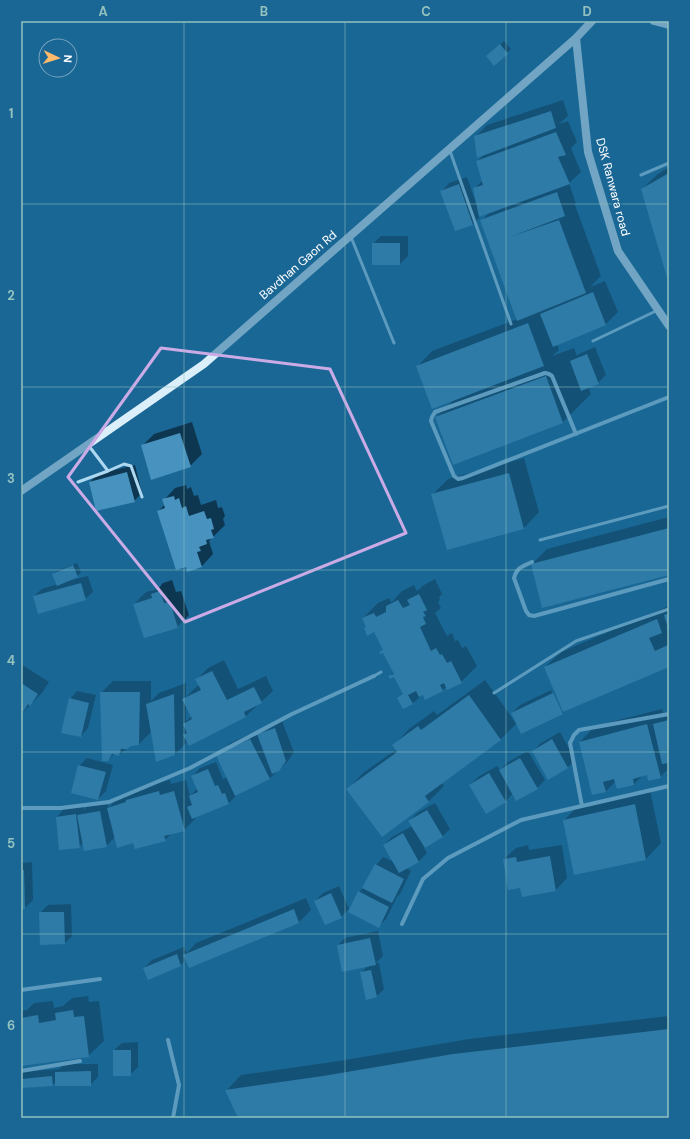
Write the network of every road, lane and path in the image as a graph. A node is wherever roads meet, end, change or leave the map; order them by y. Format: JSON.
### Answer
{"nodes":[{"id":1,"x":592,"y":21,"type":"edge"},
{"id":2,"x":654,"y":21,"type":"edge"},
{"id":3,"x":669,"y":25,"type":"edge"},
{"id":4,"x":576,"y":38,"type":"junction"},
{"id":5,"x":449,"y":149,"type":"junction"},
{"id":6,"x":669,"y":163,"type":"edge"},
{"id":7,"x":641,"y":176,"type":"dead end"},
{"id":8,"x":350,"y":236,"type":"junction"},
{"id":9,"x":658,"y":310,"type":"junction"},
{"id":10,"x":511,"y":324,"type":"dead end"},
{"id":11,"x":669,"y":326,"type":"edge"},
{"id":12,"x":593,"y":341,"type":"dead end"},
{"id":13,"x":394,"y":343,"type":"dead end"},
{"id":14,"x":669,"y":397,"type":"edge"},
{"id":15,"x":576,"y":434,"type":"junction"},
{"id":16,"x":88,"y":444,"type":"junction"},
{"id":17,"x":108,"y":471,"type":"junction"},
{"id":18,"x":78,"y":482,"type":"dead end"},
{"id":19,"x":21,"y":491,"type":"edge"},
{"id":20,"x":142,"y":496,"type":"dead end"},
{"id":21,"x":669,"y":506,"type":"edge"},
{"id":22,"x":540,"y":540,"type":"dead end"},
{"id":23,"x":532,"y":562,"type":"dead end"},
{"id":24,"x":669,"y":579,"type":"edge"},
{"id":25,"x":669,"y":609,"type":"edge"},
{"id":26,"x":381,"y":672,"type":"dead end"},
{"id":27,"x":374,"y":676,"type":"joint"},
{"id":28,"x":494,"y":694,"type":"dead end"},
{"id":29,"x":669,"y":714,"type":"edge"},
{"id":30,"x":669,"y":786,"type":"edge"},
{"id":31,"x":582,"y":806,"type":"junction"},
{"id":32,"x":21,"y":808,"type":"edge"},
{"id":33,"x":402,"y":924,"type":"dead end"},
{"id":34,"x":100,"y":980,"type":"dead end"},
{"id":35,"x":21,"y":990,"type":"edge"},
{"id":36,"x":168,"y":1040,"type":"dead end"},
{"id":37,"x":80,"y":1061,"type":"dead end"},
{"id":38,"x":21,"y":1070,"type":"edge"},
{"id":39,"x":172,"y":1118,"type":"edge"}],
"edges":[{"from":1,"to":4,"type":"street"},
{"from":2,"to":3,"type":"street"},
{"from":4,"to":5,"type":"street","name":"Bavdhan Gaon Rd"},
{"from":4,"to":9,"type":"street","name":"DSK Ranwara road"},
{"from":5,"to":8,"type":"street","name":"Bavdhan Gaon Rd"},
{"from":5,"to":10,"type":"lane"},
{"from":6,"to":7,"type":"lane"},
{"from":8,"to":13,"type":"lane"},
{"from":8,"to":16,"type":"street","name":"Bavdhan Gaon Rd"},
{"from":9,"to":11,"type":"street","name":"DSK Ranwara road"},
{"from":9,"to":12,"type":"lane"},
{"from":14,"to":15,"type":"street"},
{"from":15,"to":15,"type":"street"},
{"from":16,"to":17,"type":"lane"},
{"from":16,"to":19,"type":"street","name":"Bavdhan Gaon Rd"},
{"from":17,"to":18,"type":"lane"},
{"from":17,"to":20,"type":"lane"},
{"from":21,"to":22,"type":"lane"},
{"from":23,"to":24,"type":"street"},
{"from":25,"to":28,"type":"lane"},
{"from":26,"to":27,"type":"lane"},
{"from":27,"to":32,"type":"street"},
{"from":29,"to":31,"type":"street"},
{"from":30,"to":31,"type":"street"},
{"from":31,"to":33,"type":"street"},
{"from":34,"to":35,"type":"street"},
{"from":36,"to":39,"type":"street"},
{"from":37,"to":38,"type":"street"}]}
